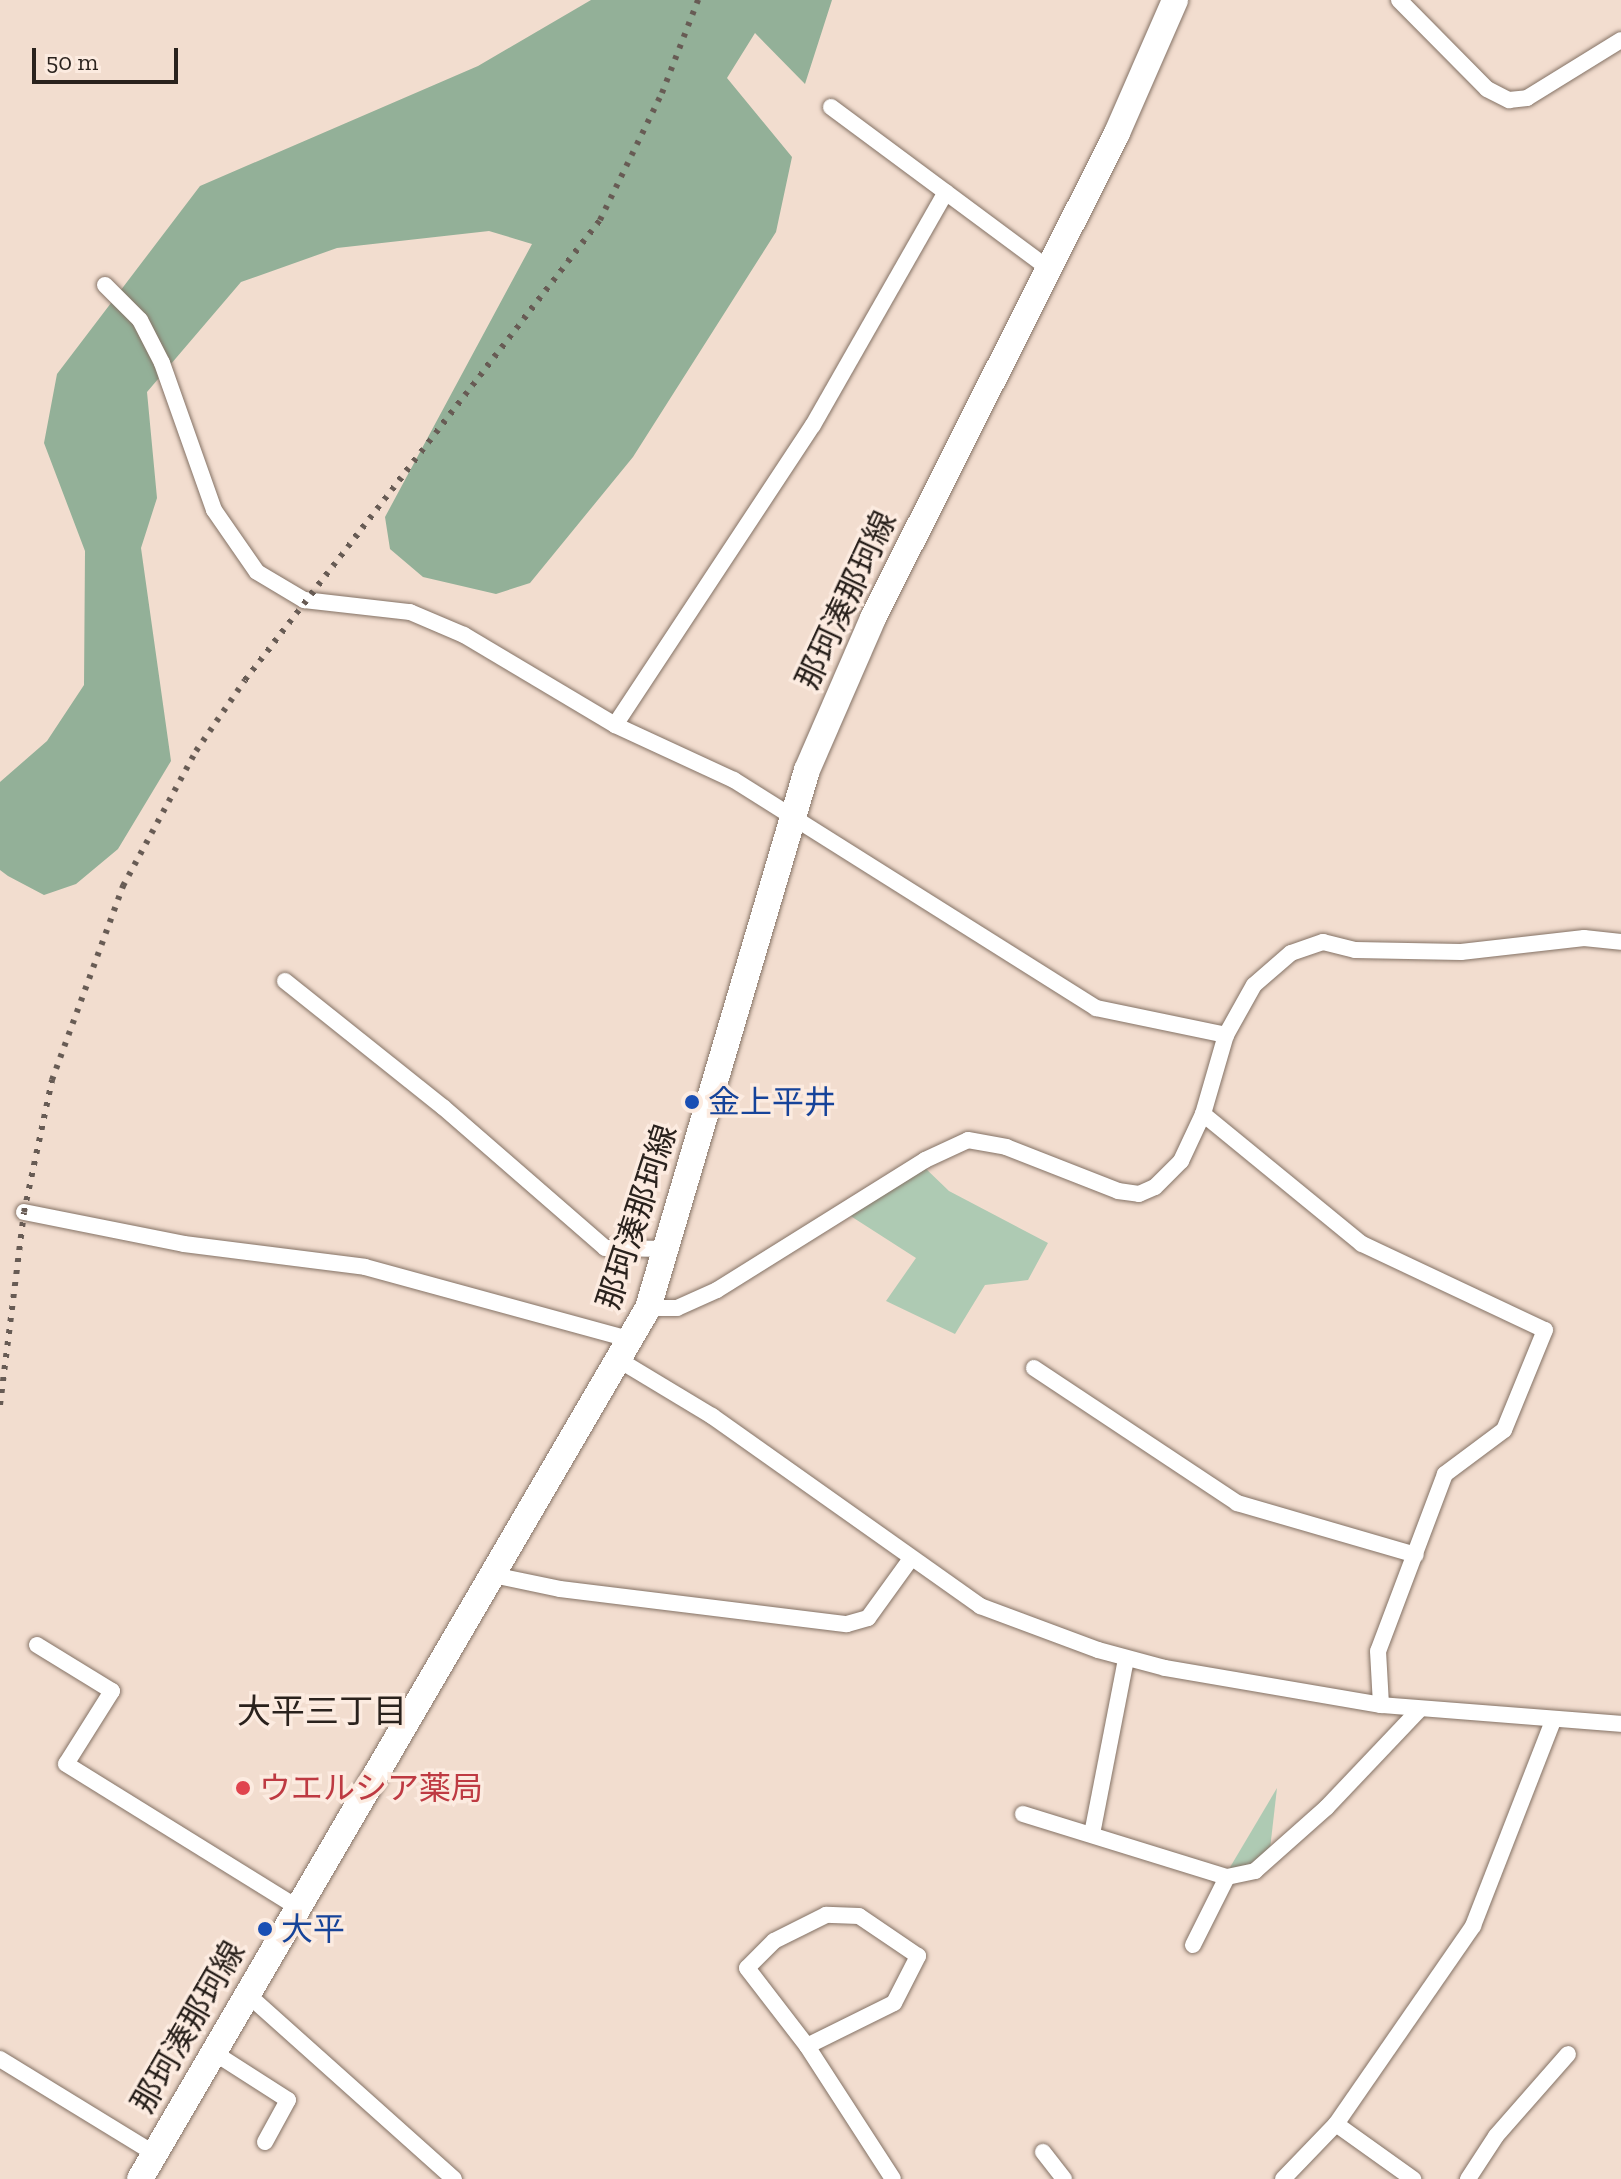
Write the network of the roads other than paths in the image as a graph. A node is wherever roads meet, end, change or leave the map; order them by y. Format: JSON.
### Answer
{"nodes":[{"id":1,"x":1175,"y":0,"type":"edge"},
{"id":2,"x":1399,"y":0,"type":"edge"},
{"id":3,"x":1621,"y":40,"type":"edge"},
{"id":4,"x":831,"y":107,"type":"dead end"},
{"id":5,"x":946,"y":192,"type":"junction"},
{"id":6,"x":1049,"y":269,"type":"junction"},
{"id":7,"x":105,"y":285,"type":"dead end"},
{"id":8,"x":615,"y":725,"type":"junction"},
{"id":9,"x":790,"y":818,"type":"junction"},
{"id":10,"x":1621,"y":942,"type":"edge"},
{"id":11,"x":285,"y":981,"type":"dead end"},
{"id":12,"x":1226,"y":1035,"type":"junction"},
{"id":13,"x":1203,"y":1114,"type":"junction"},
{"id":14,"x":24,"y":1212,"type":"dead end"},
{"id":15,"x":668,"y":1249,"type":"junction"},
{"id":16,"x":648,"y":1308,"type":"junction"},
{"id":17,"x":625,"y":1350,"type":"junction"},
{"id":18,"x":1034,"y":1368,"type":"dead end"},
{"id":19,"x":1416,"y":1555,"type":"junction"},
{"id":20,"x":910,"y":1560,"type":"junction"},
{"id":21,"x":493,"y":1575,"type":"junction"},
{"id":22,"x":37,"y":1645,"type":"dead end"},
{"id":23,"x":1126,"y":1659,"type":"junction"},
{"id":24,"x":1381,"y":1705,"type":"junction"},
{"id":25,"x":1419,"y":1710,"type":"junction"},
{"id":26,"x":1553,"y":1721,"type":"junction"},
{"id":27,"x":1621,"y":1724,"type":"edge"},
{"id":28,"x":1023,"y":1814,"type":"dead end"},
{"id":29,"x":1092,"y":1834,"type":"junction"},
{"id":30,"x":1227,"y":1877,"type":"junction"},
{"id":31,"x":297,"y":1907,"type":"junction"},
{"id":32,"x":1193,"y":1945,"type":"dead end"},
{"id":33,"x":246,"y":1993,"type":"junction"},
{"id":34,"x":807,"y":2046,"type":"junction"},
{"id":35,"x":213,"y":2052,"type":"junction"},
{"id":36,"x":1568,"y":2054,"type":"dead end"},
{"id":37,"x":0,"y":2059,"type":"edge"},
{"id":38,"x":1336,"y":2124,"type":"junction"},
{"id":39,"x":265,"y":2142,"type":"dead end"},
{"id":40,"x":1043,"y":2152,"type":"dead end"},
{"id":41,"x":155,"y":2154,"type":"junction"},
{"id":42,"x":140,"y":2179,"type":"edge"},
{"id":43,"x":454,"y":2179,"type":"edge"},
{"id":44,"x":893,"y":2179,"type":"edge"},
{"id":45,"x":1064,"y":2179,"type":"edge"},
{"id":46,"x":1283,"y":2179,"type":"edge"},
{"id":47,"x":1413,"y":2179,"type":"edge"},
{"id":48,"x":1468,"y":2179,"type":"edge"}],
"edges":[{"from":1,"to":6,"type":"main road","name":"那珂湊那珂線"},
{"from":2,"to":3,"type":"street"},
{"from":4,"to":5,"type":"street"},
{"from":5,"to":6,"type":"street"},
{"from":5,"to":8,"type":"street"},
{"from":6,"to":9,"type":"main road","name":"那珂湊那珂線"},
{"from":7,"to":8,"type":"street"},
{"from":8,"to":9,"type":"street"},
{"from":9,"to":12,"type":"street"},
{"from":9,"to":15,"type":"main road","name":"那珂湊那珂線"},
{"from":10,"to":12,"type":"street"},
{"from":11,"to":15,"type":"street"},
{"from":12,"to":13,"type":"street"},
{"from":13,"to":16,"type":"street"},
{"from":13,"to":19,"type":"street"},
{"from":14,"to":17,"type":"street"},
{"from":15,"to":16,"type":"main road","name":"那珂湊那珂線"},
{"from":16,"to":17,"type":"main road","name":"那珂湊那珂線"},
{"from":17,"to":20,"type":"street"},
{"from":17,"to":21,"type":"main road","name":"那珂湊那珂線"},
{"from":18,"to":19,"type":"street"},
{"from":19,"to":24,"type":"street"},
{"from":20,"to":21,"type":"street"},
{"from":20,"to":23,"type":"street"},
{"from":21,"to":31,"type":"main road","name":"那珂湊那珂線"},
{"from":22,"to":31,"type":"street"},
{"from":23,"to":24,"type":"street"},
{"from":23,"to":29,"type":"street"},
{"from":24,"to":25,"type":"street"},
{"from":25,"to":26,"type":"street"},
{"from":25,"to":30,"type":"street"},
{"from":26,"to":27,"type":"street"},
{"from":26,"to":38,"type":"street"},
{"from":28,"to":29,"type":"street"},
{"from":29,"to":30,"type":"street"},
{"from":30,"to":32,"type":"street"},
{"from":31,"to":33,"type":"main road","name":"那珂湊那珂線"},
{"from":33,"to":35,"type":"main road","name":"那珂湊那珂線"},
{"from":33,"to":43,"type":"street"},
{"from":34,"to":34,"type":"street"},
{"from":34,"to":44,"type":"street"},
{"from":35,"to":39,"type":"street"},
{"from":35,"to":41,"type":"main road","name":"那珂湊那珂線"},
{"from":36,"to":48,"type":"street"},
{"from":37,"to":41,"type":"street"},
{"from":38,"to":46,"type":"street"},
{"from":38,"to":47,"type":"street"},
{"from":40,"to":45,"type":"street"},
{"from":41,"to":42,"type":"main road","name":"那珂湊那珂線"}]}
